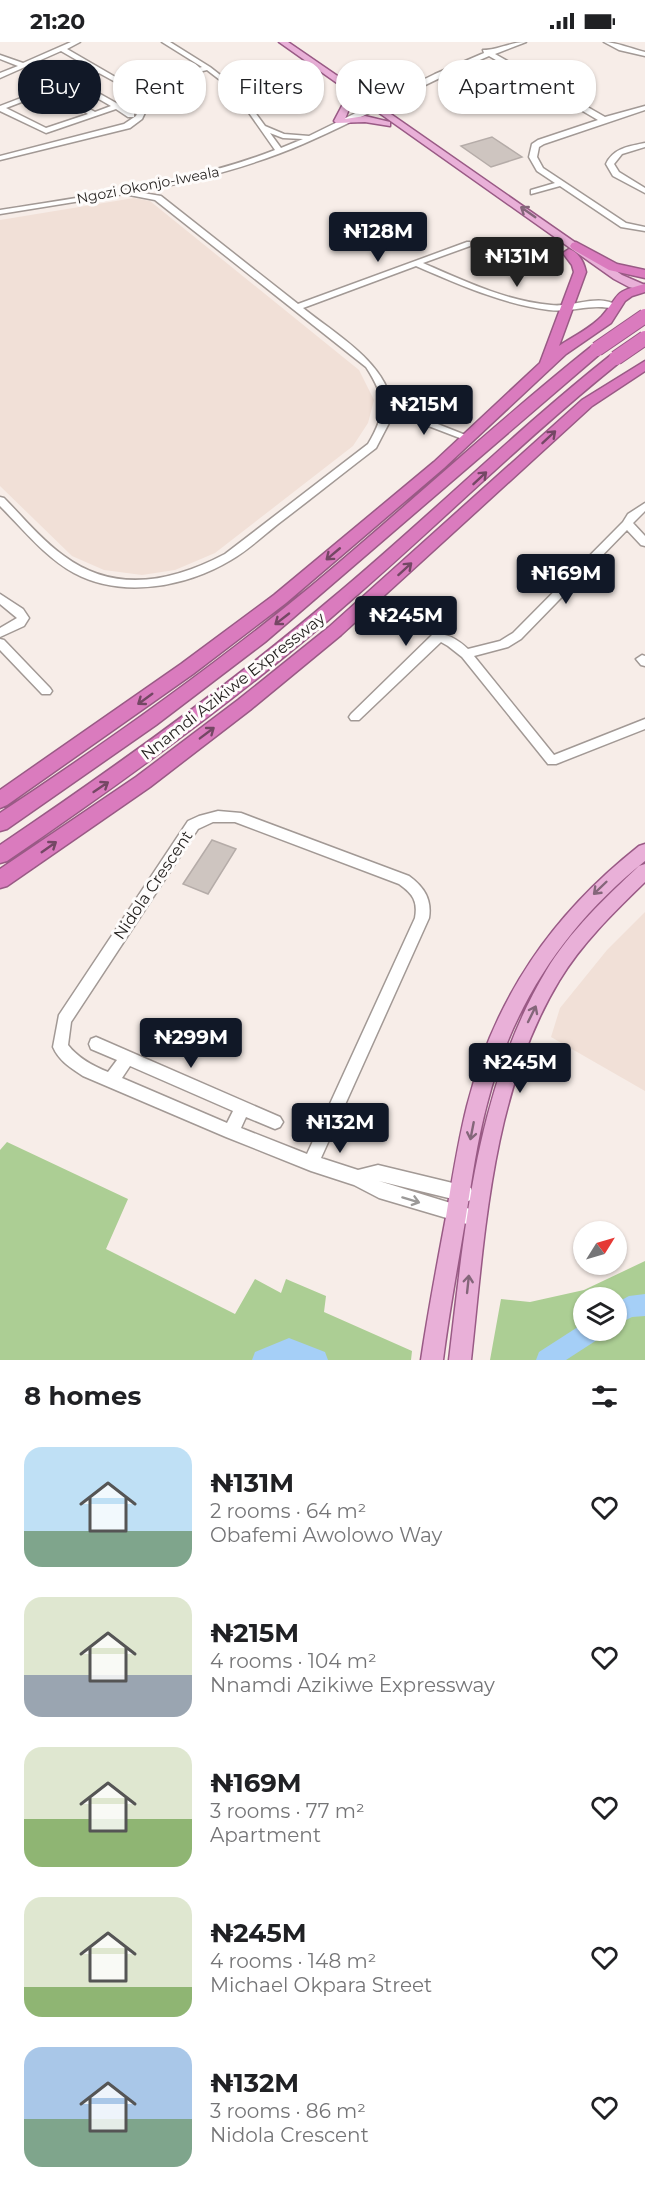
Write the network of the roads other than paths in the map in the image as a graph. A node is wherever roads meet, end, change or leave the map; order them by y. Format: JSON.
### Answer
{"nodes":[{"id":1,"x":165,"y":42,"type":"edge"},
{"id":2,"x":283,"y":42,"type":"edge"},
{"id":3,"x":523,"y":42,"type":"edge"},
{"id":4,"x":606,"y":42,"type":"edge"},
{"id":5,"x":271,"y":43,"type":"edge"},
{"id":6,"x":512,"y":44,"type":"edge"},
{"id":7,"x":69,"y":46,"type":"edge"},
{"id":8,"x":487,"y":52,"type":"junction"},
{"id":9,"x":52,"y":54,"type":"junction"},
{"id":10,"x":71,"y":54,"type":"junction"},
{"id":11,"x":645,"y":54,"type":"edge"},
{"id":12,"x":0,"y":57,"type":"edge"},
{"id":13,"x":39,"y":60,"type":"edge"},
{"id":14,"x":82,"y":60,"type":"edge"},
{"id":15,"x":471,"y":60,"type":"edge"},
{"id":16,"x":500,"y":60,"type":"edge"},
{"id":17,"x":502,"y":60,"type":"edge"},
{"id":18,"x":18,"y":65,"type":"edge"},
{"id":19,"x":14,"y":66,"type":"junction"},
{"id":20,"x":18,"y":66,"type":"edge"},
{"id":21,"x":208,"y":68,"type":"joint"},
{"id":22,"x":101,"y":71,"type":"edge"},
{"id":23,"x":0,"y":76,"type":"edge"},
{"id":24,"x":426,"y":80,"type":"edge"},
{"id":25,"x":336,"y":82,"type":"edge"},
{"id":26,"x":336,"y":84,"type":"edge"},
{"id":27,"x":109,"y":91,"type":"dead end"},
{"id":28,"x":101,"y":93,"type":"edge"},
{"id":29,"x":101,"y":98,"type":"edge"},
{"id":30,"x":113,"y":99,"type":"edge"},
{"id":31,"x":18,"y":101,"type":"edge"},
{"id":32,"x":107,"y":101,"type":"junction"},
{"id":33,"x":113,"y":104,"type":"edge"},
{"id":34,"x":0,"y":108,"type":"edge"},
{"id":35,"x":645,"y":108,"type":"edge"},
{"id":36,"x":633,"y":111,"type":"junction"},
{"id":37,"x":596,"y":112,"type":"edge"},
{"id":38,"x":645,"y":113,"type":"edge"},
{"id":39,"x":93,"y":114,"type":"edge"},
{"id":40,"x":345,"y":114,"type":"edge"},
{"id":41,"x":356,"y":114,"type":"edge"},
{"id":42,"x":378,"y":114,"type":"edge"},
{"id":43,"x":384,"y":114,"type":"edge"},
{"id":44,"x":395,"y":114,"type":"edge"},
{"id":45,"x":591,"y":114,"type":"edge"},
{"id":46,"x":594,"y":114,"type":"edge"},
{"id":47,"x":621,"y":115,"type":"junction"},
{"id":48,"x":604,"y":120,"type":"junction"},
{"id":49,"x":343,"y":121,"type":"junction"},
{"id":50,"x":387,"y":124,"type":"junction"},
{"id":51,"x":401,"y":124,"type":"junction"},
{"id":52,"x":590,"y":125,"type":"junction"},
{"id":53,"x":264,"y":128,"type":"junction"},
{"id":54,"x":306,"y":137,"type":"junction"},
{"id":55,"x":645,"y":145,"type":"edge"},
{"id":56,"x":278,"y":150,"type":"junction"},
{"id":57,"x":0,"y":158,"type":"edge"},
{"id":58,"x":250,"y":158,"type":"junction"},
{"id":59,"x":173,"y":182,"type":"junction"},
{"id":60,"x":561,"y":183,"type":"junction"},
{"id":61,"x":644,"y":190,"type":"edge"},
{"id":62,"x":126,"y":192,"type":"junction"},
{"id":63,"x":534,"y":192,"type":"dead end"},
{"id":64,"x":158,"y":198,"type":"junction"},
{"id":65,"x":0,"y":211,"type":"edge"},
{"id":66,"x":645,"y":230,"type":"edge"},
{"id":67,"x":467,"y":244,"type":"dead end"},
{"id":68,"x":573,"y":249,"type":"junction"},
{"id":69,"x":416,"y":263,"type":"junction"},
{"id":70,"x":645,"y":274,"type":"edge"},
{"id":71,"x":645,"y":288,"type":"edge"},
{"id":72,"x":616,"y":305,"type":"junction"},
{"id":73,"x":298,"y":307,"type":"junction"},
{"id":74,"x":567,"y":308,"type":"junction"},
{"id":75,"x":645,"y":316,"type":"edge"},
{"id":76,"x":645,"y":338,"type":"edge"},
{"id":77,"x":645,"y":365,"type":"edge"},
{"id":78,"x":540,"y":371,"type":"junction"},
{"id":79,"x":390,"y":408,"type":"junction"},
{"id":80,"x":468,"y":438,"type":"junction"},
{"id":81,"x":439,"y":465,"type":"junction"},
{"id":82,"x":480,"y":499,"type":"junction"},
{"id":83,"x":0,"y":500,"type":"edge"},
{"id":84,"x":645,"y":506,"type":"edge"},
{"id":85,"x":627,"y":524,"type":"junction"},
{"id":86,"x":391,"y":526,"type":"junction"},
{"id":87,"x":645,"y":542,"type":"edge"},
{"id":88,"x":398,"y":551,"type":"junction"},
{"id":89,"x":0,"y":598,"type":"edge"},
{"id":90,"x":0,"y":633,"type":"edge"},
{"id":91,"x":3,"y":650,"type":"edge"},
{"id":92,"x":466,"y":654,"type":"junction"},
{"id":93,"x":46,"y":691,"type":"dead end"},
{"id":94,"x":355,"y":717,"type":"dead end"},
{"id":95,"x":645,"y":723,"type":"edge"},
{"id":96,"x":84,"y":767,"type":"junction"},
{"id":97,"x":0,"y":800,"type":"edge"},
{"id":98,"x":0,"y":823,"type":"edge"},
{"id":99,"x":645,"y":851,"type":"edge"},
{"id":100,"x":0,"y":855,"type":"edge"},
{"id":101,"x":645,"y":871,"type":"edge"},
{"id":102,"x":0,"y":880,"type":"edge"},
{"id":103,"x":96,"y":1044,"type":"dead end"},
{"id":104,"x":126,"y":1059,"type":"junction"},
{"id":105,"x":112,"y":1080,"type":"junction"},
{"id":106,"x":242,"y":1109,"type":"junction"},
{"id":107,"x":274,"y":1122,"type":"dead end"},
{"id":108,"x":231,"y":1132,"type":"junction"},
{"id":109,"x":311,"y":1163,"type":"junction"},
{"id":110,"x":358,"y":1178,"type":"junction"},
{"id":111,"x":459,"y":1192,"type":"junction"},
{"id":112,"x":479,"y":1198,"type":"junction"},
{"id":113,"x":456,"y":1214,"type":"junction"},
{"id":114,"x":477,"y":1219,"type":"junction"},
{"id":115,"x":461,"y":1351,"type":"edge"},
{"id":116,"x":432,"y":1360,"type":"edge"}],
"edges":[{"from":1,"to":21,"type":"street"},
{"from":2,"to":25,"type":"main road"},
{"from":3,"to":6,"type":"street","name":"Ngozi Okonjo-Iweala"},
{"from":4,"to":11,"type":"street"},
{"from":5,"to":26,"type":"main road"},
{"from":6,"to":8,"type":"street","name":"Ngozi Okonjo-Iweala"},
{"from":6,"to":17,"type":"street"},
{"from":7,"to":9,"type":"street"},
{"from":7,"to":10,"type":"street"},
{"from":8,"to":15,"type":"street","name":"Ngozi Okonjo-Iweala"},
{"from":8,"to":16,"type":"street"},
{"from":8,"to":24,"type":"street","name":"Ngozi Okonjo-Iweala"},
{"from":9,"to":10,"type":"street"},
{"from":9,"to":13,"type":"street"},
{"from":10,"to":14,"type":"street"},
{"from":12,"to":19,"type":"street"},
{"from":18,"to":19,"type":"street"},
{"from":19,"to":20,"type":"street"},
{"from":19,"to":23,"type":"street"},
{"from":21,"to":53,"type":"street"},
{"from":22,"to":57,"type":"street"},
{"from":27,"to":28,"type":"street"},
{"from":29,"to":32,"type":"street"},
{"from":30,"to":32,"type":"street"},
{"from":31,"to":34,"type":"street"},
{"from":32,"to":33,"type":"street"},
{"from":34,"to":39,"type":"street"},
{"from":35,"to":36,"type":"street"},
{"from":36,"to":38,"type":"street"},
{"from":36,"to":47,"type":"street"},
{"from":37,"to":47,"type":"street"},
{"from":40,"to":49,"type":"main road"},
{"from":41,"to":49,"type":"street","name":"Ngozi Okonjo-Iweala"},
{"from":42,"to":50,"type":"main road"},
{"from":43,"to":51,"type":"main road"},
{"from":44,"to":51,"type":"main road"},
{"from":45,"to":52,"type":"street"},
{"from":46,"to":48,"type":"street"},
{"from":47,"to":48,"type":"street"},
{"from":48,"to":52,"type":"street"},
{"from":49,"to":50,"type":"main road"},
{"from":49,"to":54,"type":"street","name":"Ngozi Okonjo-Iweala"},
{"from":49,"to":56,"type":"street","name":"Ngozi Okonjo-Iweala"},
{"from":50,"to":68,"type":"main road"},
{"from":68,"to":51,"type":"main road","one_way":true},
{"from":52,"to":60,"type":"street"},
{"from":53,"to":54,"type":"street"},
{"from":53,"to":56,"type":"street"},
{"from":53,"to":58,"type":"street"},
{"from":54,"to":56,"type":"street","name":"Ngozi Okonjo-Iweala"},
{"from":55,"to":61,"type":"street"},
{"from":56,"to":58,"type":"street","name":"Ngozi Okonjo-Iweala"},
{"from":56,"to":59,"type":"street","name":"Ngozi Okonjo-Iweala"},
{"from":58,"to":65,"type":"street","name":"Ngozi Okonjo-Iweala"},
{"from":59,"to":62,"type":"street","name":"Ngozi Okonjo-Iweala"},
{"from":59,"to":64,"type":"street"},
{"from":60,"to":63,"type":"street"},
{"from":60,"to":66,"type":"street"},
{"from":62,"to":64,"type":"street"},
{"from":62,"to":65,"type":"street","name":"Ngozi Okonjo-Iweala"},
{"from":64,"to":73,"type":"street"},
{"from":67,"to":69,"type":"street"},
{"from":68,"to":70,"type":"highway"},
{"from":68,"to":71,"type":"main road"},
{"from":68,"to":72,"type":"main road"},
{"from":68,"to":74,"type":"highway"},
{"from":69,"to":73,"type":"street"},
{"from":69,"to":74,"type":"street"},
{"from":71,"to":72,"type":"highway"},
{"from":72,"to":74,"type":"street"},
{"from":72,"to":76,"type":"highway"},
{"from":72,"to":78,"type":"highway"},
{"from":73,"to":79,"type":"street"},
{"from":74,"to":78,"type":"highway"},
{"from":75,"to":86,"type":"highway","name":"Nnamdi Azikiwe Expressway","bridge":true},
{"from":88,"to":76,"type":"highway","name":"Nnamdi Azikiwe Expressway","one_way":true,"bridge":true},
{"from":82,"to":77,"type":"highway","name":"Nnamdi Azikiwe Expressway","one_way":true},
{"from":78,"to":80,"type":"highway"},
{"from":79,"to":80,"type":"street"},
{"from":79,"to":83,"type":"street"},
{"from":80,"to":81,"type":"highway"},
{"from":81,"to":86,"type":"highway"},
{"from":81,"to":97,"type":"highway","one_way":true},
{"from":82,"to":88,"type":"highway"},
{"from":102,"to":82,"type":"highway","name":"Nnamdi Azikiwe Expressway","one_way":true},
{"from":84,"to":85,"type":"street"},
{"from":85,"to":87,"type":"street"},
{"from":85,"to":92,"type":"street"},
{"from":86,"to":96,"type":"highway","name":"Nnamdi Azikiwe Expressway","one_way":true},
{"from":100,"to":88,"type":"highway","name":"Nnamdi Azikiwe Expressway","one_way":true},
{"from":89,"to":90,"type":"street"},
{"from":91,"to":93,"type":"street"},
{"from":92,"to":94,"type":"street"},
{"from":92,"to":95,"type":"street"},
{"from":96,"to":97,"type":"highway"},
{"from":96,"to":98,"type":"highway","name":"Nnamdi Azikiwe Expressway"},
{"from":99,"to":111,"type":"main road","one_way":true},
{"from":112,"to":101,"type":"main road","one_way":true},
{"from":103,"to":104,"type":"street"},
{"from":104,"to":105,"type":"street"},
{"from":104,"to":106,"type":"street"},
{"from":105,"to":108,"type":"street","name":"Nidola Crescent"},
{"from":105,"to":109,"type":"street","name":"Nidola Crescent"},
{"from":106,"to":107,"type":"street"},
{"from":106,"to":108,"type":"street"},
{"from":108,"to":109,"type":"street","name":"Nidola Crescent"},
{"from":109,"to":110,"type":"street","name":"Nidola Crescent"},
{"from":110,"to":111,"type":"street"},
{"from":110,"to":113,"type":"street","one_way":true},
{"from":111,"to":112,"type":"street"},
{"from":111,"to":113,"type":"main road"},
{"from":112,"to":114,"type":"main road"},
{"from":113,"to":114,"type":"street"},
{"from":113,"to":116,"type":"main road"},
{"from":115,"to":114,"type":"main road","one_way":true}]}
